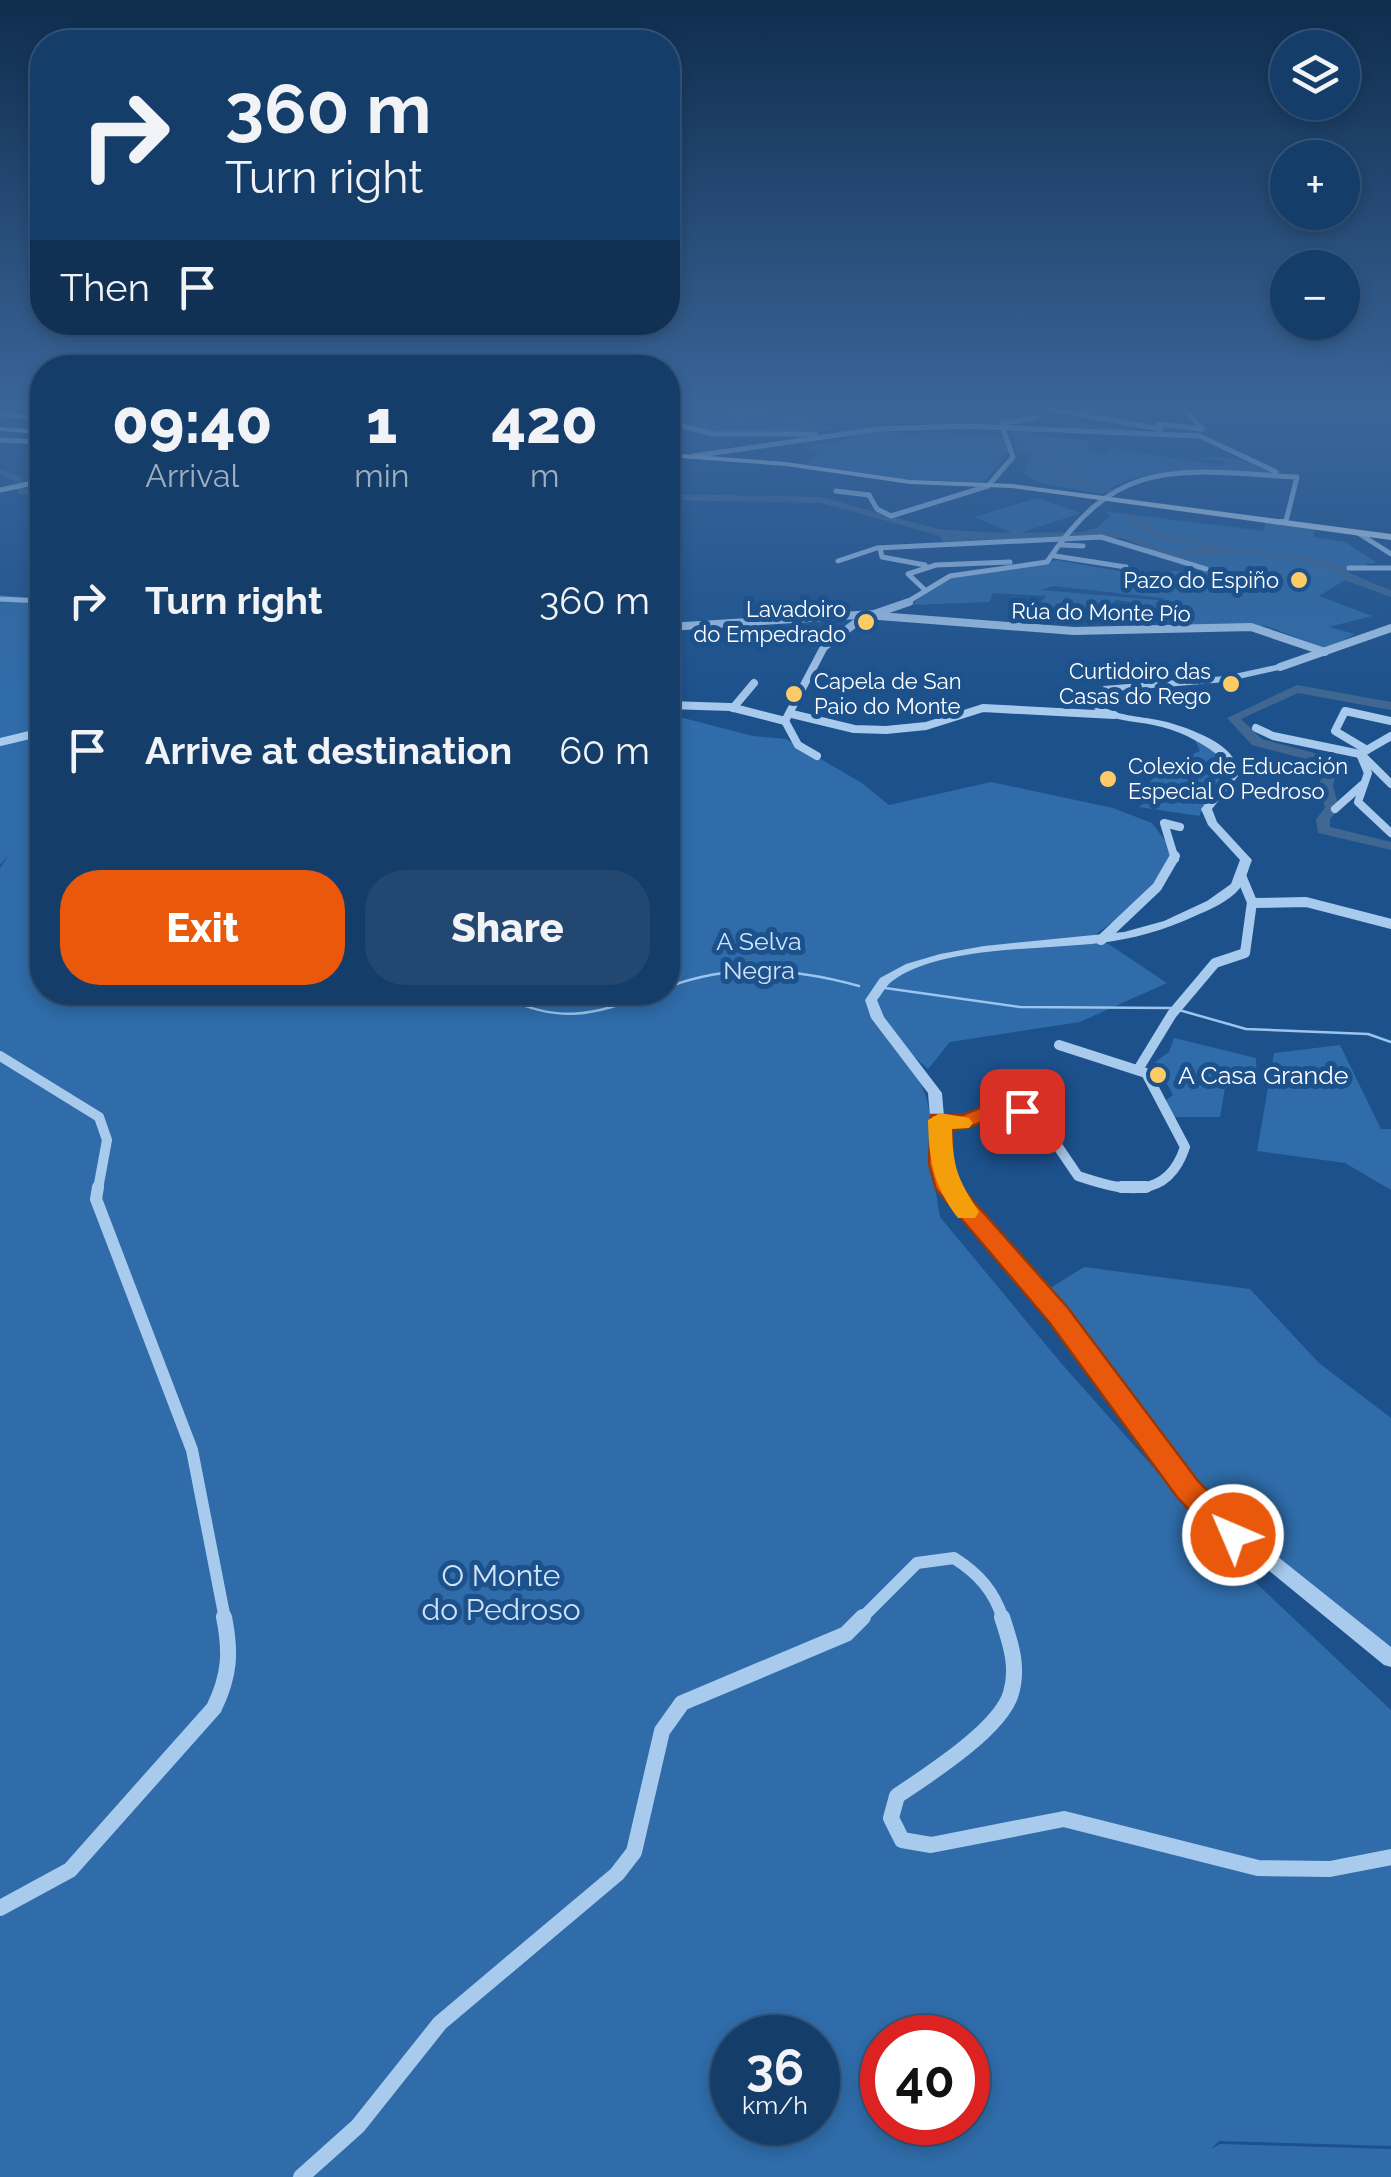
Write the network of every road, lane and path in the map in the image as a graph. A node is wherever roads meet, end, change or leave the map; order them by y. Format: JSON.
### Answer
{"nodes":[{"id":1,"x":878,"y":509,"type":"edge"},
{"id":2,"x":914,"y":509,"type":"edge"},
{"id":3,"x":1095,"y":509,"type":"edge"},
{"id":4,"x":1171,"y":509,"type":"edge"},
{"id":5,"x":1282,"y":509,"type":"edge"},
{"id":6,"x":1282,"y":521,"type":"junction"},
{"id":7,"x":1360,"y":534,"type":"junction"},
{"id":8,"x":1383,"y":535,"type":"edge"},
{"id":9,"x":1065,"y":538,"type":"junction"},
{"id":10,"x":1083,"y":546,"type":"dead end"},
{"id":11,"x":880,"y":548,"type":"junction"},
{"id":12,"x":1146,"y":550,"type":"junction"},
{"id":13,"x":1391,"y":554,"type":"edge"},
{"id":14,"x":1052,"y":558,"type":"junction"},
{"id":15,"x":838,"y":561,"type":"dead end"},
{"id":16,"x":936,"y":566,"type":"junction"},
{"id":17,"x":1349,"y":568,"type":"dead end"},
{"id":18,"x":1391,"y":568,"type":"edge"},
{"id":19,"x":1206,"y":569,"type":"dead end"},
{"id":20,"x":925,"y":590,"type":"junction"},
{"id":21,"x":0,"y":599,"type":"edge"},
{"id":22,"x":30,"y":600,"type":"edge"},
{"id":23,"x":874,"y":613,"type":"junction"},
{"id":24,"x":680,"y":624,"type":"edge"},
{"id":25,"x":1391,"y":628,"type":"edge"},
{"id":26,"x":1325,"y":652,"type":"junction"},
{"id":27,"x":1280,"y":667,"type":"joint"},
{"id":28,"x":754,"y":683,"type":"dead end"},
{"id":29,"x":680,"y":706,"type":"edge"},
{"id":30,"x":733,"y":708,"type":"junction"},
{"id":31,"x":1114,"y":715,"type":"junction"},
{"id":32,"x":788,"y":717,"type":"junction"},
{"id":33,"x":1391,"y":721,"type":"edge"},
{"id":34,"x":1256,"y":728,"type":"dead end"},
{"id":35,"x":30,"y":735,"type":"edge"},
{"id":36,"x":1391,"y":736,"type":"edge"},
{"id":37,"x":0,"y":742,"type":"edge"},
{"id":38,"x":1364,"y":752,"type":"junction"},
{"id":39,"x":817,"y":756,"type":"dead end"},
{"id":40,"x":1367,"y":781,"type":"junction"},
{"id":41,"x":1391,"y":784,"type":"edge"},
{"id":42,"x":1342,"y":800,"type":"junction"},
{"id":43,"x":1335,"y":809,"type":"dead end"},
{"id":44,"x":1349,"y":815,"type":"dead end"},
{"id":45,"x":1180,"y":827,"type":"dead end"},
{"id":46,"x":1388,"y":833,"type":"edge"},
{"id":47,"x":1242,"y":878,"type":"junction"},
{"id":48,"x":1253,"y":903,"type":"junction"},
{"id":49,"x":1391,"y":924,"type":"edge"},
{"id":50,"x":1102,"y":940,"type":"junction"},
{"id":51,"x":1060,"y":1045,"type":"dead end"},
{"id":52,"x":0,"y":1056,"type":"edge"},
{"id":53,"x":1139,"y":1068,"type":"junction"},
{"id":54,"x":940,"y":1120,"type":"junction"},
{"id":55,"x":1391,"y":1660,"type":"edge"},
{"id":56,"x":1391,"y":1857,"type":"edge"},
{"id":57,"x":0,"y":1908,"type":"edge"},
{"id":58,"x":301,"y":2177,"type":"edge"}],
"edges":[{"from":1,"to":2,"type":"street"},
{"from":3,"to":9,"type":"street"},
{"from":4,"to":6,"type":"main road"},
{"from":5,"to":6,"type":"street"},
{"from":6,"to":7,"type":"main road"},
{"from":6,"to":8,"type":"main road"},
{"from":7,"to":8,"type":"main road"},
{"from":7,"to":13,"type":"street"},
{"from":9,"to":10,"type":"street"},
{"from":9,"to":11,"type":"street"},
{"from":9,"to":12,"type":"street"},
{"from":9,"to":14,"type":"street"},
{"from":11,"to":15,"type":"street"},
{"from":11,"to":16,"type":"street"},
{"from":12,"to":14,"type":"street"},
{"from":12,"to":19,"type":"street"},
{"from":14,"to":16,"type":"street"},
{"from":14,"to":20,"type":"street"},
{"from":16,"to":20,"type":"street"},
{"from":17,"to":18,"type":"street"},
{"from":20,"to":23,"type":"street"},
{"from":21,"to":22,"type":"street"},
{"from":23,"to":24,"type":"street"},
{"from":23,"to":26,"type":"street","name":"Rúa do Monte Pío"},
{"from":23,"to":32,"type":"street"},
{"from":25,"to":26,"type":"street"},
{"from":26,"to":27,"type":"street"},
{"from":27,"to":31,"type":"street"},
{"from":28,"to":30,"type":"street"},
{"from":29,"to":30,"type":"street"},
{"from":30,"to":32,"type":"street"},
{"from":31,"to":32,"type":"street"},
{"from":31,"to":47,"type":"street"},
{"from":32,"to":39,"type":"street"},
{"from":33,"to":38,"type":"street"},
{"from":34,"to":38,"type":"street"},
{"from":35,"to":37,"type":"street"},
{"from":36,"to":38,"type":"street"},
{"from":38,"to":40,"type":"street"},
{"from":38,"to":41,"type":"street"},
{"from":40,"to":42,"type":"street"},
{"from":40,"to":46,"type":"street"},
{"from":42,"to":43,"type":"street"},
{"from":42,"to":44,"type":"street"},
{"from":45,"to":50,"type":"street"},
{"from":47,"to":48,"type":"street"},
{"from":47,"to":50,"type":"street"},
{"from":48,"to":49,"type":"street"},
{"from":48,"to":53,"type":"street"},
{"from":50,"to":54,"type":"street"},
{"from":51,"to":53,"type":"street"},
{"from":52,"to":57,"type":"street"},
{"from":53,"to":54,"type":"street"},
{"from":54,"to":55,"type":"street"},
{"from":56,"to":58,"type":"street"}]}
